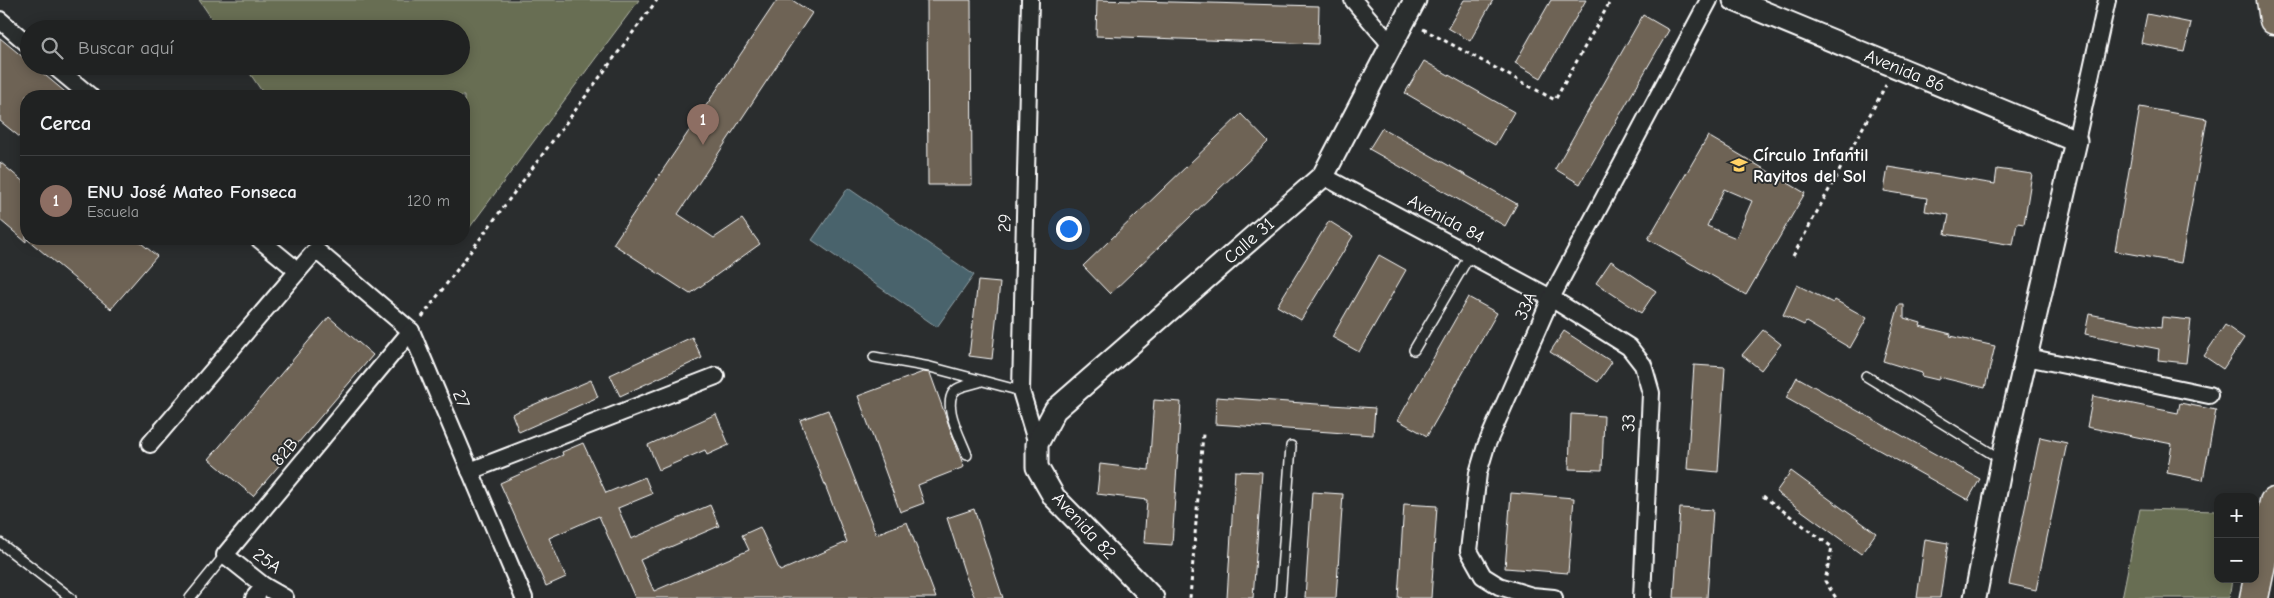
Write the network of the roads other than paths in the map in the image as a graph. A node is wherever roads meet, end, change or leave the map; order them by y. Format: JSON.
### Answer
{"nodes":[{"id":1,"x":1030,"y":0,"type":"edge"},
{"id":2,"x":1353,"y":0,"type":"edge"},
{"id":3,"x":1415,"y":0,"type":"edge"},
{"id":4,"x":1709,"y":0,"type":"edge"},
{"id":5,"x":1734,"y":0,"type":"edge"},
{"id":6,"x":2107,"y":0,"type":"edge"},
{"id":7,"x":2271,"y":0,"type":"edge"},
{"id":8,"x":0,"y":20,"type":"edge"},
{"id":9,"x":2274,"y":20,"type":"edge"},
{"id":10,"x":20,"y":37,"type":"edge"},
{"id":11,"x":1392,"y":46,"type":"junction"},
{"id":12,"x":65,"y":75,"type":"edge"},
{"id":13,"x":83,"y":90,"type":"edge"},
{"id":14,"x":2076,"y":142,"type":"junction"},
{"id":15,"x":1323,"y":176,"type":"junction"},
{"id":16,"x":266,"y":245,"type":"edge"},
{"id":17,"x":1470,"y":255,"type":"junction"},
{"id":18,"x":298,"y":272,"type":"junction"},
{"id":19,"x":1551,"y":298,"type":"junction"},
{"id":20,"x":411,"y":331,"type":"junction"},
{"id":21,"x":1414,"y":350,"type":"dead end"},
{"id":22,"x":874,"y":357,"type":"dead end"},
{"id":23,"x":2027,"y":357,"type":"junction"},
{"id":24,"x":716,"y":376,"type":"dead end"},
{"id":25,"x":1866,"y":376,"type":"dead end"},
{"id":26,"x":980,"y":382,"type":"junction"},
{"id":27,"x":1021,"y":391,"type":"junction"},
{"id":28,"x":2209,"y":395,"type":"dead end"},
{"id":29,"x":150,"y":444,"type":"dead end"},
{"id":30,"x":1037,"y":444,"type":"junction"},
{"id":31,"x":1291,"y":446,"type":"dead end"},
{"id":32,"x":967,"y":455,"type":"dead end"},
{"id":33,"x":2002,"y":461,"type":"junction"},
{"id":34,"x":470,"y":471,"type":"junction"},
{"id":35,"x":2274,"y":502,"type":"edge"},
{"id":36,"x":0,"y":543,"type":"edge"},
{"id":37,"x":225,"y":555,"type":"junction"},
{"id":38,"x":259,"y":592,"type":"edge"},
{"id":39,"x":71,"y":598,"type":"edge"},
{"id":40,"x":190,"y":598,"type":"edge"},
{"id":41,"x":285,"y":598,"type":"edge"},
{"id":42,"x":524,"y":598,"type":"edge"},
{"id":43,"x":1153,"y":598,"type":"edge"},
{"id":44,"x":1280,"y":598,"type":"edge"},
{"id":45,"x":1554,"y":598,"type":"edge"},
{"id":46,"x":1642,"y":598,"type":"edge"},
{"id":47,"x":1975,"y":598,"type":"edge"},
{"id":48,"x":2254,"y":598,"type":"edge"}],
"edges":[{"from":1,"to":27,"type":"street","name":"29"},
{"from":2,"to":11,"type":"street"},
{"from":3,"to":11,"type":"street","name":"Calle 31"},
{"from":4,"to":19,"type":"street","name":"33A"},
{"from":5,"to":14,"type":"street","name":"Avenida 86"},
{"from":6,"to":14,"type":"street"},
{"from":7,"to":9,"type":"highway"},
{"from":8,"to":10,"type":"street"},
{"from":11,"to":15,"type":"street","name":"Calle 31"},
{"from":12,"to":13,"type":"street"},
{"from":14,"to":23,"type":"street"},
{"from":15,"to":17,"type":"street","name":"Avenida 84"},
{"from":15,"to":30,"type":"street","name":"Calle 31"},
{"from":16,"to":18,"type":"street"},
{"from":17,"to":19,"type":"street","name":"Avenida 84"},
{"from":17,"to":21,"type":"lane"},
{"from":18,"to":20,"type":"street","name":"27"},
{"from":18,"to":29,"type":"street"},
{"from":19,"to":45,"type":"street","name":"33A"},
{"from":19,"to":46,"type":"street","name":"33"},
{"from":20,"to":34,"type":"street","name":"27"},
{"from":20,"to":37,"type":"street","name":"82B"},
{"from":22,"to":26,"type":"lane"},
{"from":23,"to":28,"type":"street"},
{"from":23,"to":33,"type":"street"},
{"from":24,"to":34,"type":"street"},
{"from":25,"to":33,"type":"lane"},
{"from":26,"to":27,"type":"lane"},
{"from":26,"to":32,"type":"lane"},
{"from":27,"to":30,"type":"street","name":"29"},
{"from":30,"to":43,"type":"street","name":"Avenida 82"},
{"from":31,"to":44,"type":"lane"},
{"from":33,"to":47,"type":"street"},
{"from":34,"to":42,"type":"street","name":"27"},
{"from":35,"to":48,"type":"highway"},
{"from":36,"to":39,"type":"lane"},
{"from":37,"to":38,"type":"street","name":"25A"},
{"from":37,"to":40,"type":"lane","name":"82B"},
{"from":38,"to":41,"type":"street","name":"25A"}]}
